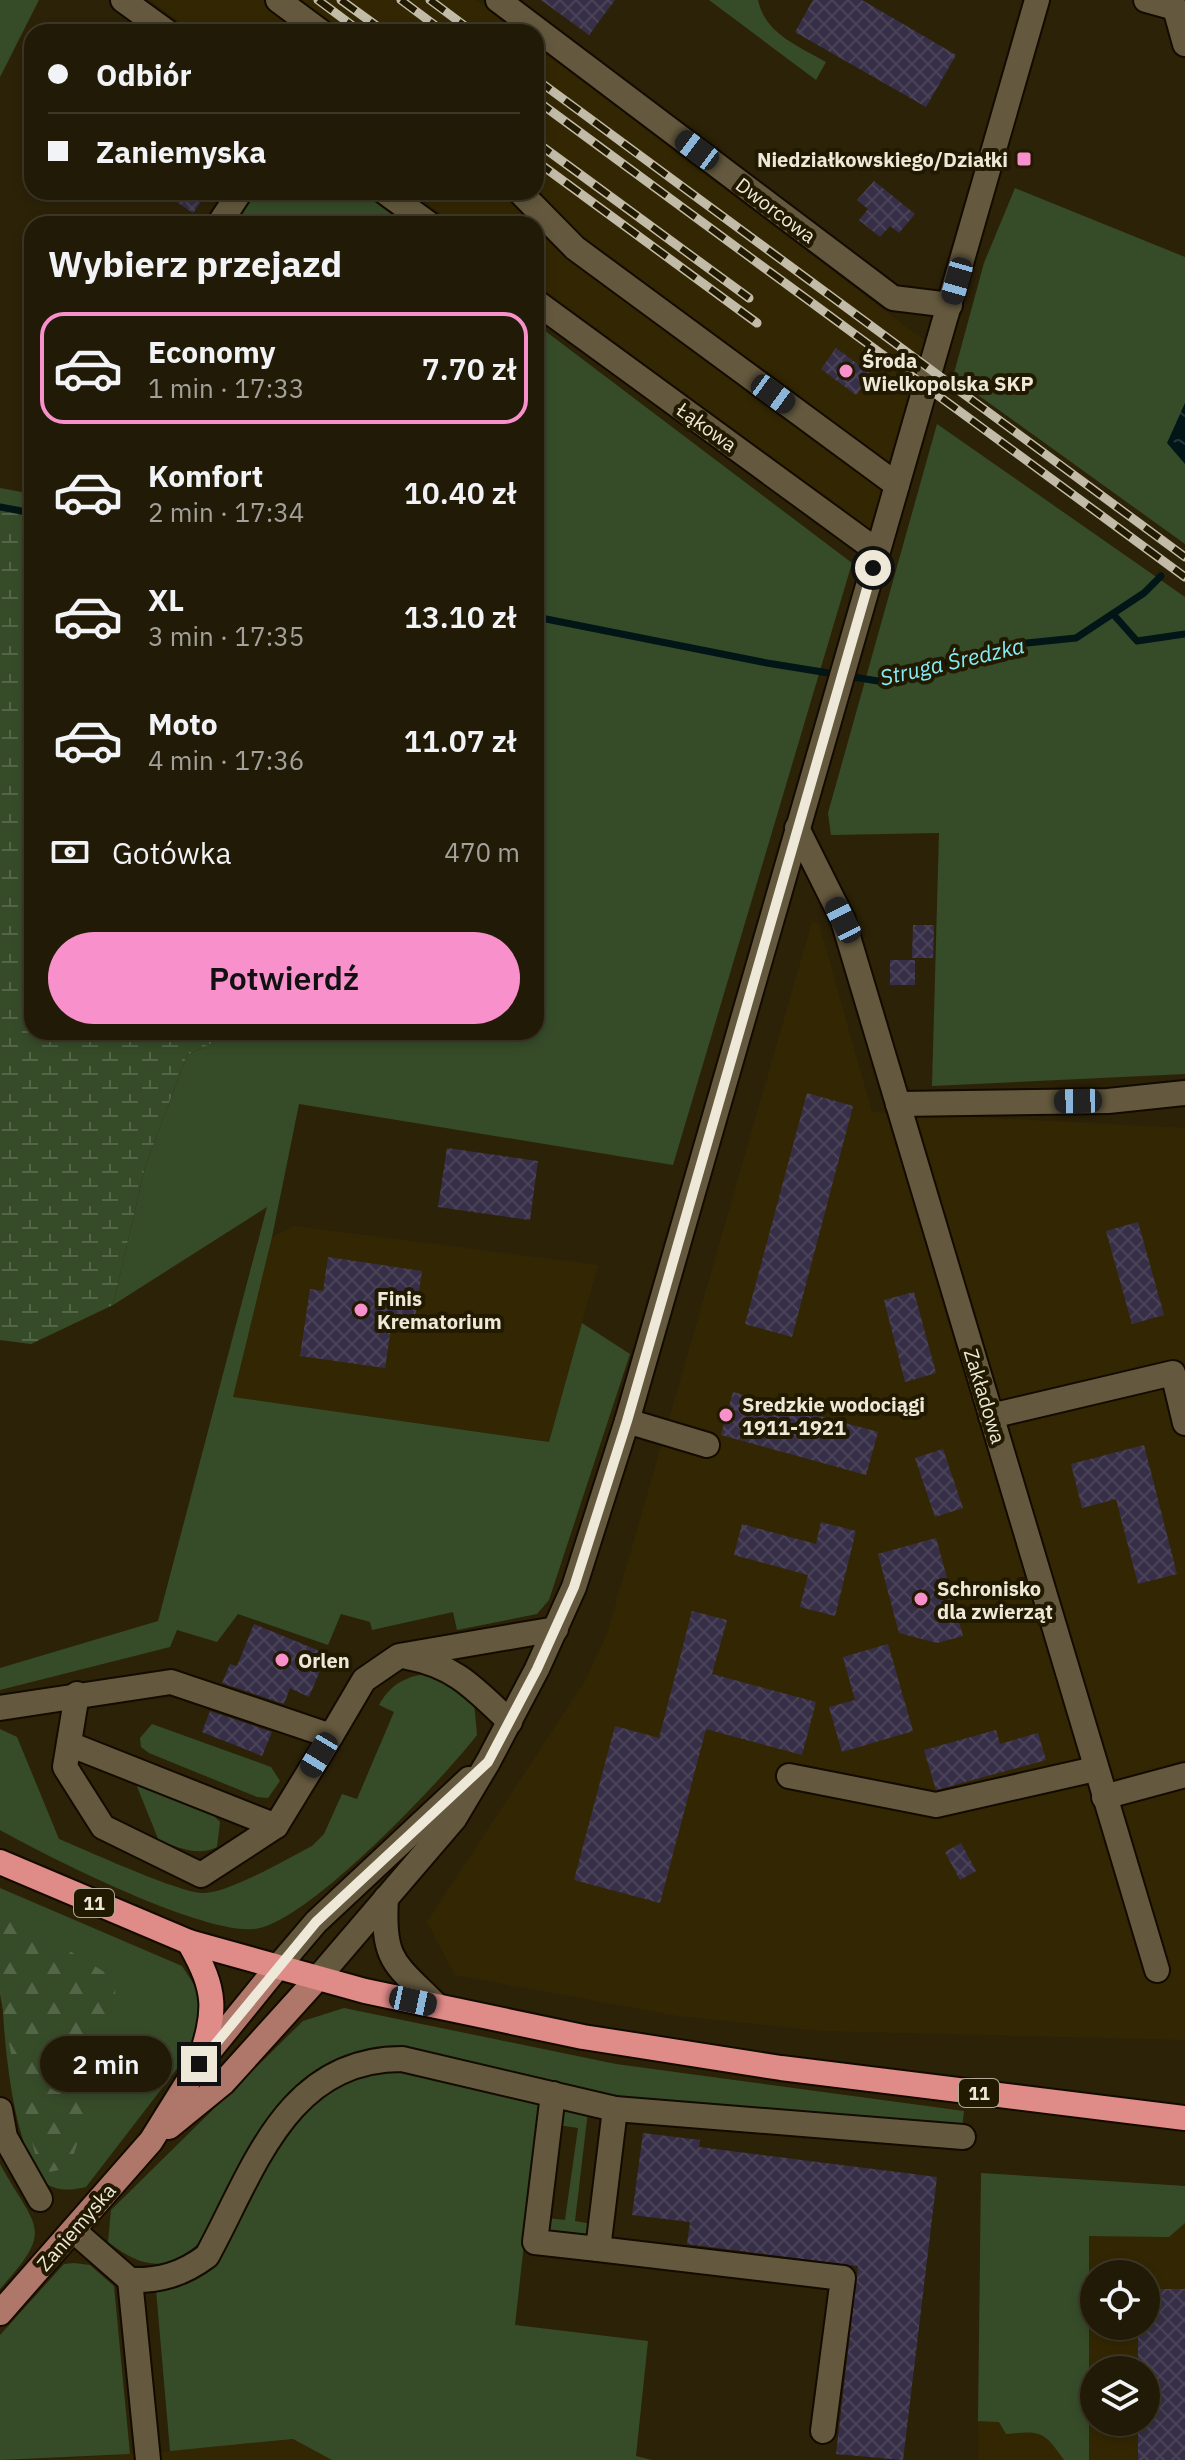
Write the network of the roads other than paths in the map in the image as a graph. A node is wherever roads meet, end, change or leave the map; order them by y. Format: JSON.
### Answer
{"nodes":[{"id":1,"x":123,"y":0,"type":"edge"},
{"id":2,"x":278,"y":0,"type":"edge"},
{"id":3,"x":498,"y":0,"type":"edge"},
{"id":4,"x":1037,"y":0,"type":"edge"},
{"id":5,"x":1146,"y":0,"type":"edge"},
{"id":6,"x":156,"y":24,"type":"edge"},
{"id":7,"x":310,"y":24,"type":"edge"},
{"id":8,"x":530,"y":24,"type":"edge"},
{"id":9,"x":544,"y":35,"type":"edge"},
{"id":10,"x":1185,"y":44,"type":"edge"},
{"id":11,"x":396,"y":200,"type":"edge"},
{"id":12,"x":528,"y":200,"type":"edge"},
{"id":13,"x":418,"y":216,"type":"edge"},
{"id":14,"x":544,"y":216,"type":"edge"},
{"id":15,"x":544,"y":216,"type":"edge"},
{"id":16,"x":950,"y":305,"type":"junction"},
{"id":17,"x":544,"y":308,"type":"edge"},
{"id":18,"x":897,"y":485,"type":"junction"},
{"id":19,"x":877,"y":551,"type":"junction"},
{"id":20,"x":797,"y":828,"type":"junction"},
{"id":21,"x":1185,"y":1093,"type":"edge"},
{"id":22,"x":898,"y":1104,"type":"junction"},
{"id":23,"x":991,"y":1416,"type":"junction"},
{"id":24,"x":627,"y":1421,"type":"junction"},
{"id":25,"x":1185,"y":1423,"type":"edge"},
{"id":26,"x":707,"y":1445,"type":"dead end"},
{"id":27,"x":556,"y":1629,"type":"junction"},
{"id":28,"x":399,"y":1656,"type":"junction"},
{"id":29,"x":77,"y":1694,"type":"junction"},
{"id":30,"x":0,"y":1708,"type":"edge"},
{"id":31,"x":510,"y":1722,"type":"junction"},
{"id":32,"x":331,"y":1736,"type":"junction"},
{"id":33,"x":69,"y":1744,"type":"junction"},
{"id":34,"x":488,"y":1762,"type":"junction"},
{"id":35,"x":1095,"y":1769,"type":"junction"},
{"id":36,"x":1185,"y":1775,"type":"edge"},
{"id":37,"x":789,"y":1776,"type":"dead end"},
{"id":38,"x":1104,"y":1797,"type":"junction"},
{"id":39,"x":276,"y":1826,"type":"junction"},
{"id":40,"x":0,"y":1862,"type":"edge"},
{"id":41,"x":386,"y":1898,"type":"junction"},
{"id":42,"x":189,"y":1942,"type":"junction"},
{"id":43,"x":276,"y":1969,"type":"junction"},
{"id":44,"x":1157,"y":1970,"type":"dead end"},
{"id":45,"x":317,"y":1979,"type":"junction"},
{"id":46,"x":437,"y":2006,"type":"junction"},
{"id":47,"x":199,"y":2064,"type":"junction"},
{"id":48,"x":553,"y":2094,"type":"junction"},
{"id":49,"x":615,"y":2109,"type":"junction"},
{"id":50,"x":0,"y":2110,"type":"edge"},
{"id":51,"x":1185,"y":2118,"type":"edge"},
{"id":52,"x":963,"y":2137,"type":"dead end"},
{"id":53,"x":151,"y":2141,"type":"junction"},
{"id":54,"x":40,"y":2199,"type":"dead end"},
{"id":55,"x":74,"y":2231,"type":"junction"},
{"id":56,"x":598,"y":2249,"type":"junction"},
{"id":57,"x":130,"y":2280,"type":"junction"},
{"id":58,"x":0,"y":2313,"type":"edge"},
{"id":59,"x":823,"y":2431,"type":"dead end"},
{"id":60,"x":148,"y":2460,"type":"edge"}],
"edges":[{"from":1,"to":6,"type":"street"},
{"from":2,"to":7,"type":"street"},
{"from":3,"to":8,"type":"street","name":"Dworcowa"},
{"from":4,"to":16,"type":"street"},
{"from":5,"to":10,"type":"street"},
{"from":9,"to":16,"type":"street","name":"Dworcowa"},
{"from":11,"to":13,"type":"street"},
{"from":12,"to":15,"type":"street"},
{"from":14,"to":18,"type":"street"},
{"from":16,"to":18,"type":"street"},
{"from":17,"to":19,"type":"street","name":"Łąkowa"},
{"from":18,"to":19,"type":"street"},
{"from":19,"to":20,"type":"street"},
{"from":20,"to":22,"type":"street","name":"Zakładowa"},
{"from":20,"to":24,"type":"street"},
{"from":21,"to":22,"type":"street"},
{"from":22,"to":23,"type":"street","name":"Zakładowa"},
{"from":23,"to":25,"type":"street"},
{"from":23,"to":35,"type":"street","name":"Zakładowa"},
{"from":24,"to":26,"type":"street"},
{"from":24,"to":27,"type":"street"},
{"from":27,"to":28,"type":"street"},
{"from":27,"to":31,"type":"street"},
{"from":28,"to":31,"type":"street"},
{"from":28,"to":32,"type":"street"},
{"from":29,"to":30,"type":"street"},
{"from":29,"to":32,"type":"street"},
{"from":29,"to":33,"type":"street"},
{"from":31,"to":34,"type":"street"},
{"from":32,"to":39,"type":"street"},
{"from":33,"to":39,"type":"street"},
{"from":33,"to":39,"type":"street"},
{"from":34,"to":41,"type":"street"},
{"from":34,"to":43,"type":"street"},
{"from":35,"to":37,"type":"street"},
{"from":35,"to":38,"type":"street","name":"Zakładowa"},
{"from":36,"to":38,"type":"street"},
{"from":38,"to":44,"type":"street","name":"Zakładowa"},
{"from":40,"to":42,"type":"highway","number":"11"},
{"from":41,"to":45,"type":"street"},
{"from":41,"to":46,"type":"street"},
{"from":42,"to":43,"type":"highway","number":"11"},
{"from":42,"to":47,"type":"highway"},
{"from":43,"to":45,"type":"highway","number":"11"},
{"from":43,"to":47,"type":"main road","name":"Zaniemyska"},
{"from":45,"to":46,"type":"highway","number":"11"},
{"from":45,"to":53,"type":"main road","name":"Zaniemyska"},
{"from":46,"to":51,"type":"highway","number":"11"},
{"from":47,"to":53,"type":"main road","name":"Zaniemyska"},
{"from":48,"to":49,"type":"street"},
{"from":48,"to":56,"type":"street"},
{"from":48,"to":57,"type":"street"},
{"from":49,"to":52,"type":"street"},
{"from":49,"to":56,"type":"street"},
{"from":50,"to":54,"type":"street"},
{"from":53,"to":55,"type":"main road","name":"Zaniemyska"},
{"from":55,"to":57,"type":"street"},
{"from":55,"to":58,"type":"main road","name":"Zaniemyska"},
{"from":56,"to":59,"type":"street"},
{"from":57,"to":60,"type":"street"}]}
